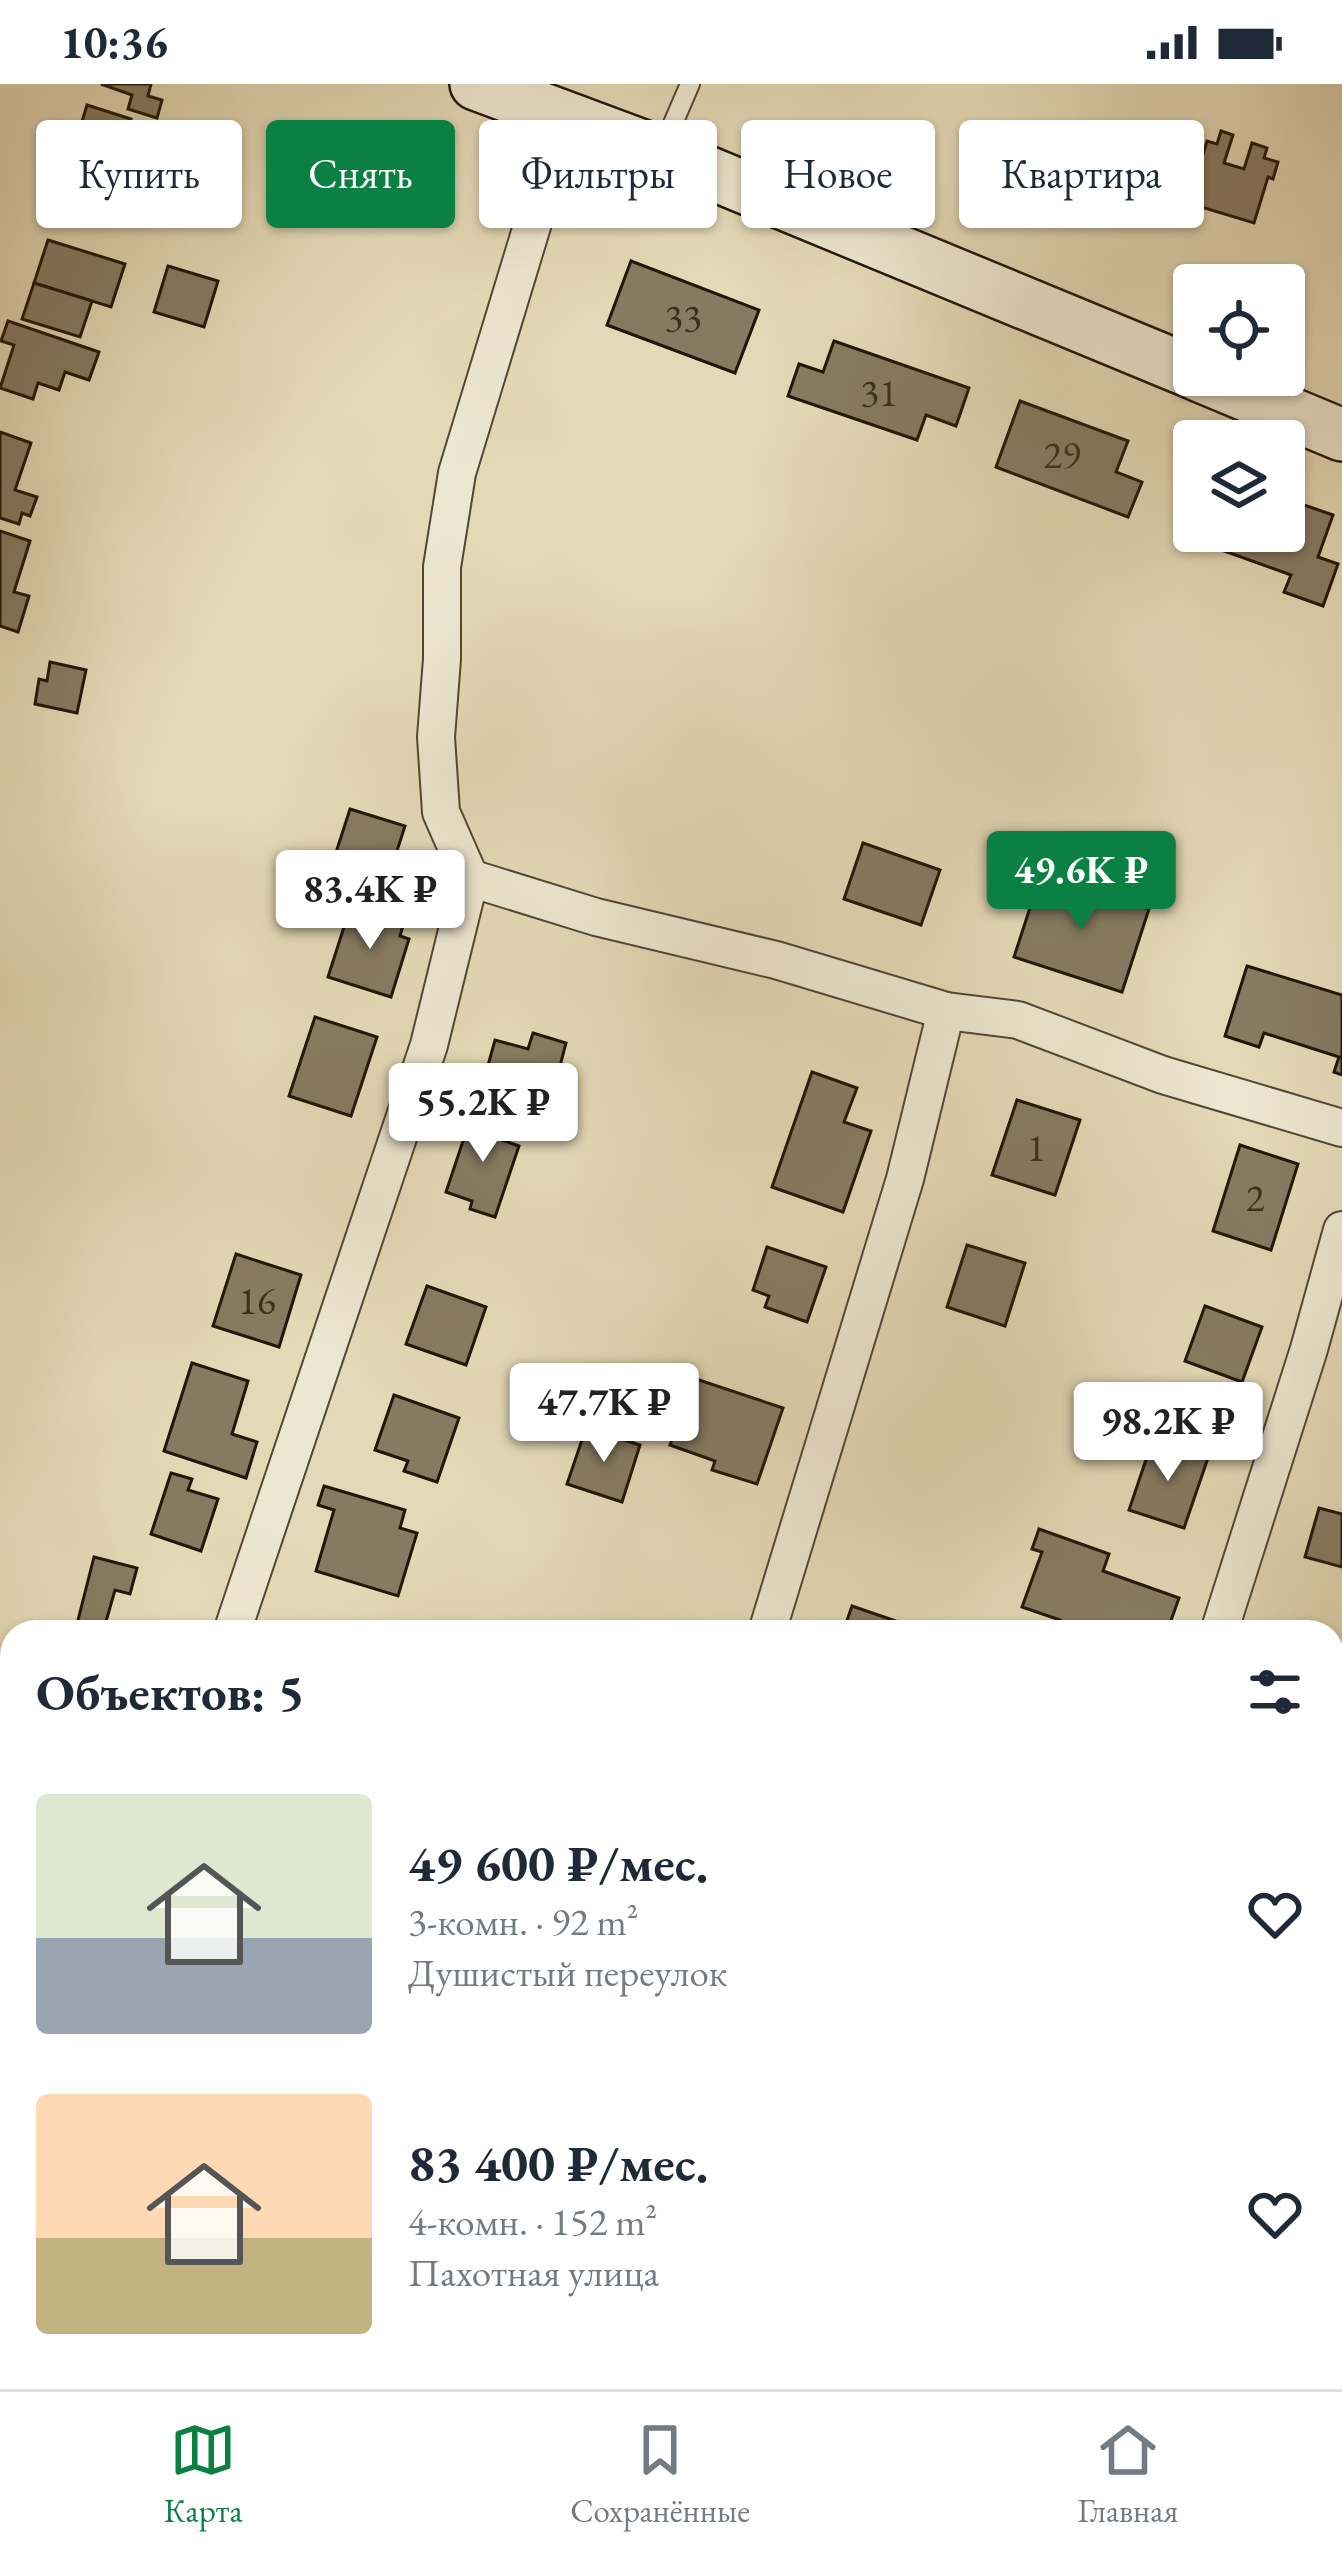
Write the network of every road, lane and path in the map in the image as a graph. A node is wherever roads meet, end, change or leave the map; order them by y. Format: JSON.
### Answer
{"nodes":[{"id":1,"x":690,"y":84,"type":"edge"},
{"id":2,"x":509,"y":89,"type":"edge"},
{"id":3,"x":571,"y":118,"type":"junction"},
{"id":4,"x":576,"y":120,"type":"edge"},
{"id":5,"x":675,"y":120,"type":"edge"},
{"id":6,"x":717,"y":176,"type":"edge"},
{"id":7,"x":1173,"y":364,"type":"edge"},
{"id":8,"x":1249,"y":396,"type":"edge"},
{"id":9,"x":1342,"y":435,"type":"edge"},
{"id":10,"x":470,"y":878,"type":"junction"},
{"id":11,"x":946,"y":1011,"type":"junction"},
{"id":12,"x":1342,"y":1128,"type":"edge"},
{"id":13,"x":1342,"y":1230,"type":"edge"},
{"id":14,"x":236,"y":1620,"type":"edge"},
{"id":15,"x":771,"y":1620,"type":"edge"},
{"id":16,"x":1223,"y":1620,"type":"edge"}],
"edges":[{"from":1,"to":5,"type":"lane"},
{"from":2,"to":3,"type":"main road"},
{"from":3,"to":4,"type":"main road"},
{"from":3,"to":10,"type":"street"},
{"from":6,"to":7,"type":"main road"},
{"from":8,"to":9,"type":"main road"},
{"from":10,"to":11,"type":"street"},
{"from":10,"to":14,"type":"street"},
{"from":11,"to":12,"type":"street"},
{"from":11,"to":15,"type":"street"},
{"from":13,"to":16,"type":"street"}]}
